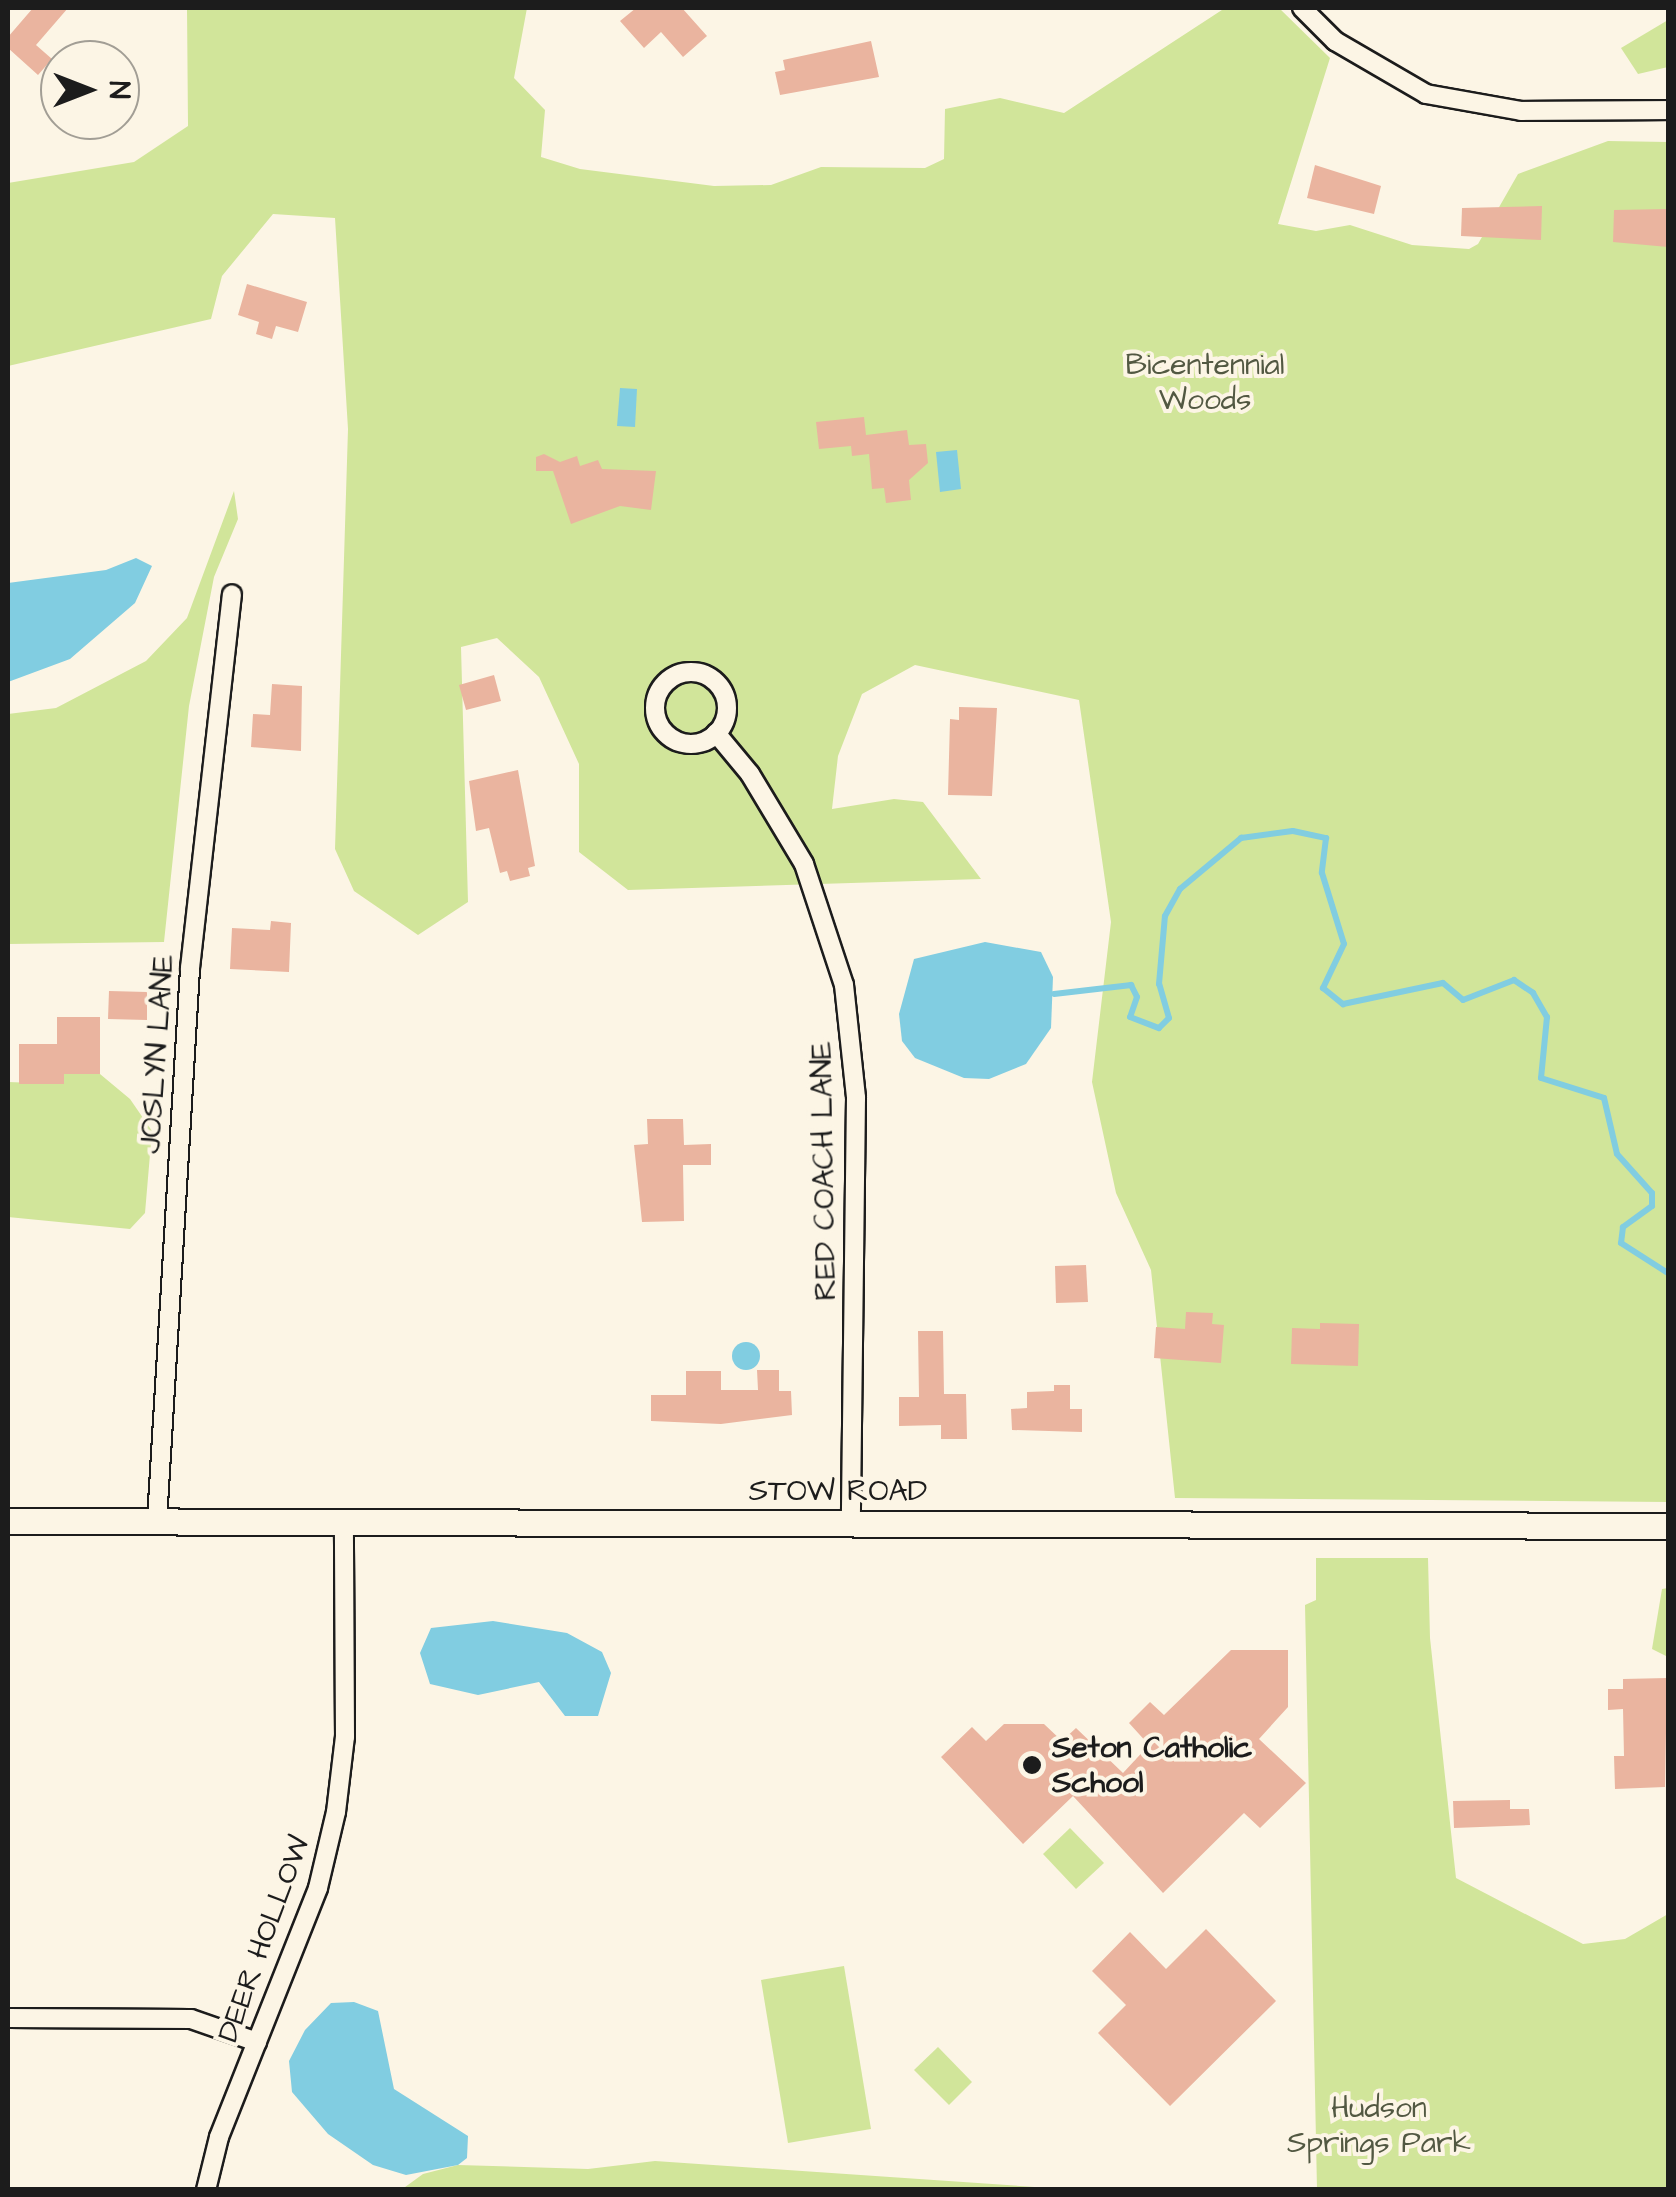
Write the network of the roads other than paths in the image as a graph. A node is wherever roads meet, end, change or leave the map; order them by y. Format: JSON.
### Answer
{"nodes":[{"id":1,"x":1302,"y":8,"type":"edge"},
{"id":2,"x":1668,"y":110,"type":"edge"},
{"id":3,"x":232,"y":594,"type":"dead end"},
{"id":4,"x":716,"y":733,"type":"junction"},
{"id":5,"x":8,"y":1521,"type":"edge"},
{"id":6,"x":157,"y":1521,"type":"junction"},
{"id":7,"x":344,"y":1522,"type":"junction"},
{"id":8,"x":851,"y":1522,"type":"junction"},
{"id":9,"x":1668,"y":1526,"type":"edge"},
{"id":10,"x":8,"y":2018,"type":"edge"},
{"id":11,"x":257,"y":2042,"type":"junction"},
{"id":12,"x":206,"y":2190,"type":"edge"}],
"edges":[{"from":1,"to":2,"type":"street"},
{"from":3,"to":6,"type":"street","name":"JOSLYN LANE"},
{"from":4,"to":4,"type":"street"},
{"from":4,"to":8,"type":"street","name":"RED COACH LANE"},
{"from":5,"to":6,"type":"street","name":"STOW ROAD"},
{"from":6,"to":7,"type":"street","name":"STOW ROAD"},
{"from":7,"to":8,"type":"street","name":"STOW ROAD"},
{"from":7,"to":11,"type":"street","name":"DEER HOLLOW"},
{"from":8,"to":9,"type":"street","name":"STOW ROAD"},
{"from":10,"to":11,"type":"street"},
{"from":11,"to":12,"type":"street","name":"DEER HOLLOW"}]}
